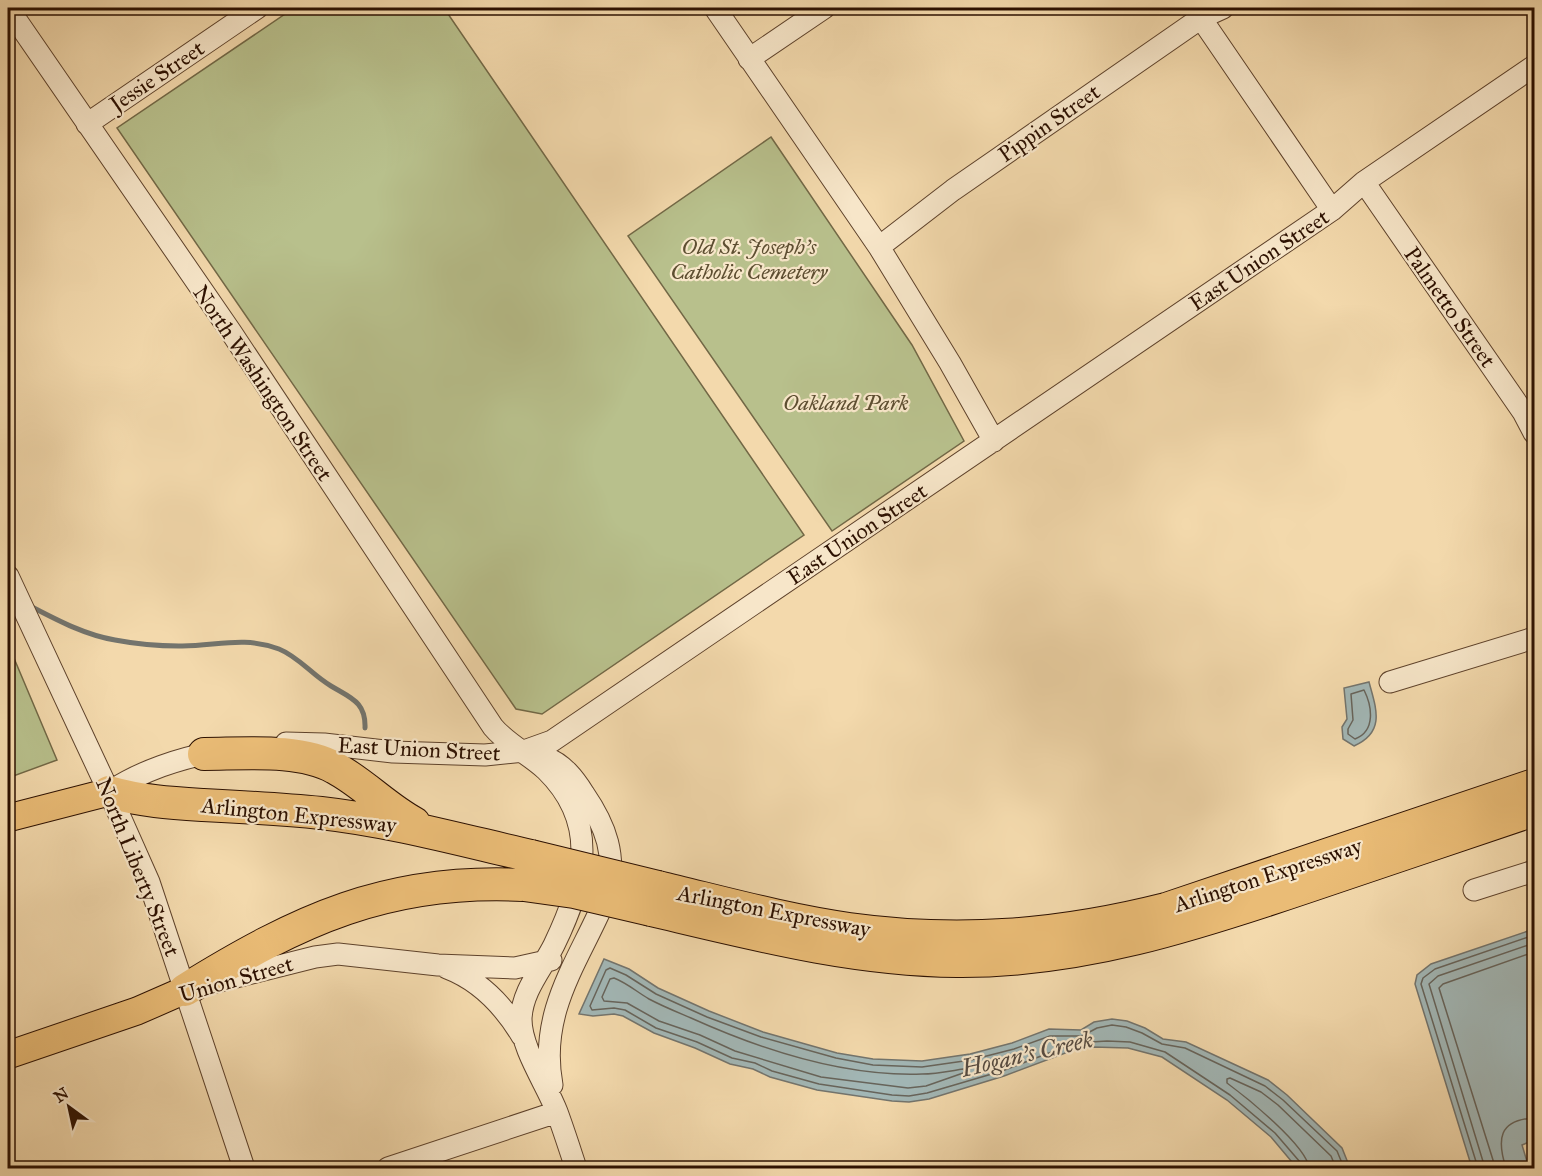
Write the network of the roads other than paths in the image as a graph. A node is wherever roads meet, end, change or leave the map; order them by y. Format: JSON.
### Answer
{"nodes":[{"id":1,"x":8,"y":8,"type":"edge"},
{"id":2,"x":257,"y":8,"type":"edge"},
{"id":3,"x":715,"y":8,"type":"edge"},
{"id":4,"x":825,"y":8,"type":"edge"},
{"id":5,"x":1223,"y":8,"type":"edge"},
{"id":6,"x":1197,"y":13,"type":"edge"},
{"id":7,"x":749,"y":59,"type":"junction"},
{"id":8,"x":1534,"y":66,"type":"edge"},
{"id":9,"x":87,"y":124,"type":"junction"},
{"id":10,"x":1364,"y":182,"type":"junction"},
{"id":11,"x":1332,"y":210,"type":"junction"},
{"id":12,"x":879,"y":247,"type":"junction"},
{"id":13,"x":1533,"y":427,"type":"edge"},
{"id":14,"x":994,"y":441,"type":"junction"},
{"id":15,"x":8,"y":576,"type":"edge"},
{"id":16,"x":1534,"y":638,"type":"edge"},
{"id":17,"x":1390,"y":682,"type":"dead end"},
{"id":18,"x":524,"y":751,"type":"junction"},
{"id":19,"x":204,"y":753,"type":"junction"},
{"id":20,"x":1534,"y":785,"type":"edge"},
{"id":21,"x":109,"y":792,"type":"junction"},
{"id":22,"x":1534,"y":810,"type":"edge"},
{"id":23,"x":8,"y":818,"type":"edge"},
{"id":24,"x":433,"y":833,"type":"junction"},
{"id":25,"x":1412,"y":839,"type":"junction"},
{"id":26,"x":527,"y":871,"type":"junction"},
{"id":27,"x":1534,"y":871,"type":"edge"},
{"id":28,"x":1474,"y":890,"type":"dead end"},
{"id":29,"x":586,"y":938,"type":"junction"},
{"id":30,"x":543,"y":963,"type":"junction"},
{"id":31,"x":438,"y":965,"type":"junction"},
{"id":32,"x":185,"y":990,"type":"junction"},
{"id":33,"x":527,"y":1046,"type":"junction"},
{"id":34,"x":8,"y":1055,"type":"edge"},
{"id":35,"x":557,"y":1112,"type":"junction"},
{"id":36,"x":244,"y":1168,"type":"edge"},
{"id":37,"x":388,"y":1168,"type":"edge"},
{"id":38,"x":576,"y":1168,"type":"edge"}],
"edges":[{"from":1,"to":9,"type":"street","name":"North Washington Street"},
{"from":2,"to":9,"type":"street","name":"Jessie Street"},
{"from":3,"to":7,"type":"street"},
{"from":4,"to":7,"type":"street"},
{"from":5,"to":6,"type":"street","name":"Pippin Street"},
{"from":6,"to":11,"type":"street"},
{"from":6,"to":12,"type":"street","name":"Pippin Street"},
{"from":7,"to":12,"type":"street"},
{"from":8,"to":10,"type":"street","name":"East Union Street"},
{"from":9,"to":18,"type":"street","name":"North Washington Street"},
{"from":10,"to":11,"type":"street","name":"East Union Street"},
{"from":10,"to":13,"type":"street","name":"Palmetto Street"},
{"from":11,"to":14,"type":"street","name":"East Union Street"},
{"from":12,"to":14,"type":"street"},
{"from":14,"to":18,"type":"street","name":"East Union Street"},
{"from":15,"to":21,"type":"street","name":"North Liberty Street"},
{"from":16,"to":17,"type":"street"},
{"from":18,"to":19,"type":"street","name":"East Union Street"},
{"from":18,"to":29,"type":"street","name":"North Washington Street"},
{"from":18,"to":30,"type":"street","name":"North Washington Street"},
{"from":19,"to":21,"type":"street","name":"East Union Street"},
{"from":19,"to":24,"type":"highway"},
{"from":20,"to":25,"type":"highway","name":"Arlington Expressway"},
{"from":21,"to":23,"type":"main road"},
{"from":21,"to":24,"type":"highway","name":"Arlington Expressway"},
{"from":21,"to":32,"type":"street","name":"North Liberty Street"},
{"from":22,"to":25,"type":"highway","name":"Arlington Expressway"},
{"from":24,"to":26,"type":"highway","name":"Arlington Expressway"},
{"from":25,"to":26,"type":"highway","name":"Arlington Expressway","bridge":true},
{"from":26,"to":32,"type":"highway","name":"Arlington Expressway"},
{"from":27,"to":28,"type":"street"},
{"from":29,"to":30,"type":"street","name":"Union Street"},
{"from":29,"to":35,"type":"street","name":"North Washington Street"},
{"from":30,"to":31,"type":"street","name":"Union Street"},
{"from":30,"to":33,"type":"street","name":"North Washington Street"},
{"from":31,"to":32,"type":"street","name":"Union Street"},
{"from":31,"to":33,"type":"street","name":"Union Street"},
{"from":32,"to":34,"type":"main road","name":"Union Street"},
{"from":32,"to":36,"type":"street","name":"North Liberty Street"},
{"from":33,"to":35,"type":"street","name":"North Washington Street"},
{"from":35,"to":37,"type":"street"},
{"from":35,"to":38,"type":"street","name":"North Washington Street"}]}
